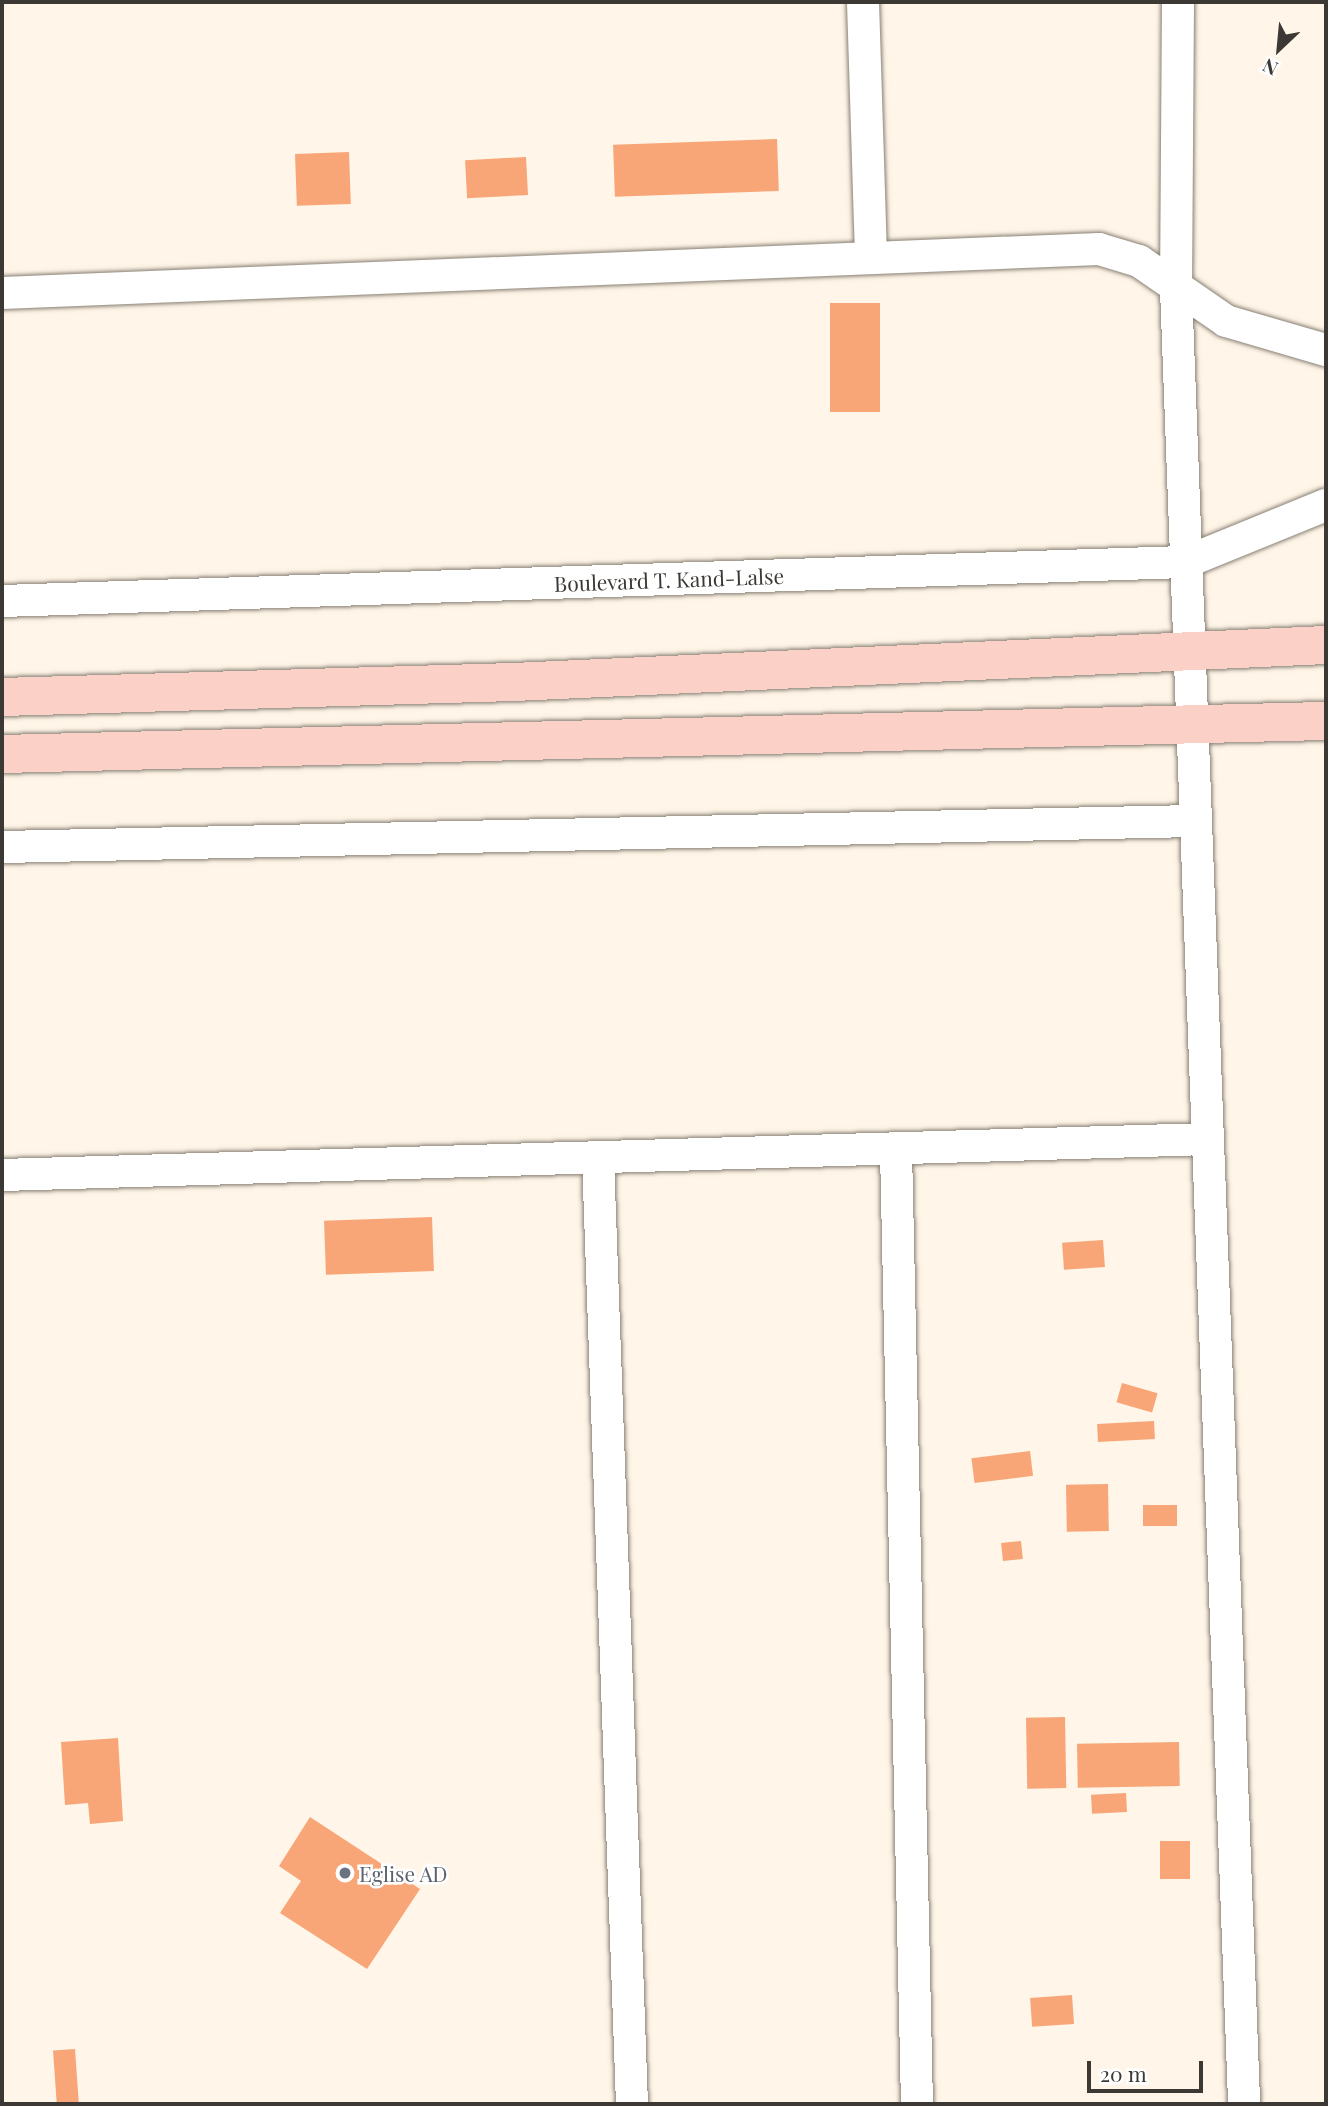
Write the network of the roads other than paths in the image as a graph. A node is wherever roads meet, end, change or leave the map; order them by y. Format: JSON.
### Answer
{"nodes":[{"id":1,"x":863,"y":2,"type":"edge"},
{"id":2,"x":1178,"y":2,"type":"edge"},
{"id":3,"x":871,"y":258,"type":"junction"},
{"id":4,"x":1176,"y":289,"type":"junction"},
{"id":5,"x":2,"y":293,"type":"edge"},
{"id":6,"x":1326,"y":350,"type":"edge"},
{"id":7,"x":1326,"y":505,"type":"edge"},
{"id":8,"x":1186,"y":562,"type":"junction"},
{"id":9,"x":2,"y":601,"type":"edge"},
{"id":10,"x":1326,"y":645,"type":"edge"},
{"id":11,"x":1189,"y":649,"type":"junction"},
{"id":12,"x":2,"y":697,"type":"edge"},
{"id":13,"x":1326,"y":721,"type":"edge"},
{"id":14,"x":1190,"y":725,"type":"junction"},
{"id":15,"x":2,"y":754,"type":"edge"},
{"id":16,"x":1194,"y":821,"type":"junction"},
{"id":17,"x":2,"y":847,"type":"edge"},
{"id":18,"x":1205,"y":1139,"type":"junction"},
{"id":19,"x":897,"y":1150,"type":"junction"},
{"id":20,"x":598,"y":1159,"type":"junction"},
{"id":21,"x":2,"y":1175,"type":"edge"},
{"id":22,"x":632,"y":2104,"type":"edge"},
{"id":23,"x":917,"y":2104,"type":"edge"},
{"id":24,"x":1244,"y":2104,"type":"edge"}],
"edges":[{"from":1,"to":3,"type":"street"},
{"from":2,"to":4,"type":"street"},
{"from":3,"to":4,"type":"street"},
{"from":3,"to":5,"type":"street"},
{"from":4,"to":6,"type":"street"},
{"from":4,"to":8,"type":"street"},
{"from":7,"to":8,"type":"street","name":"Boulevard T. Kand-Lalse"},
{"from":8,"to":9,"type":"street","name":"Boulevard T. Kand-Lalse"},
{"from":8,"to":11,"type":"street"},
{"from":10,"to":11,"type":"main road"},
{"from":11,"to":12,"type":"main road"},
{"from":11,"to":14,"type":"street"},
{"from":13,"to":14,"type":"main road"},
{"from":14,"to":15,"type":"main road"},
{"from":14,"to":16,"type":"street"},
{"from":16,"to":17,"type":"street"},
{"from":16,"to":18,"type":"street"},
{"from":18,"to":19,"type":"street"},
{"from":18,"to":24,"type":"street"},
{"from":19,"to":20,"type":"street"},
{"from":19,"to":23,"type":"street"},
{"from":20,"to":21,"type":"street"},
{"from":20,"to":22,"type":"street"}]}
